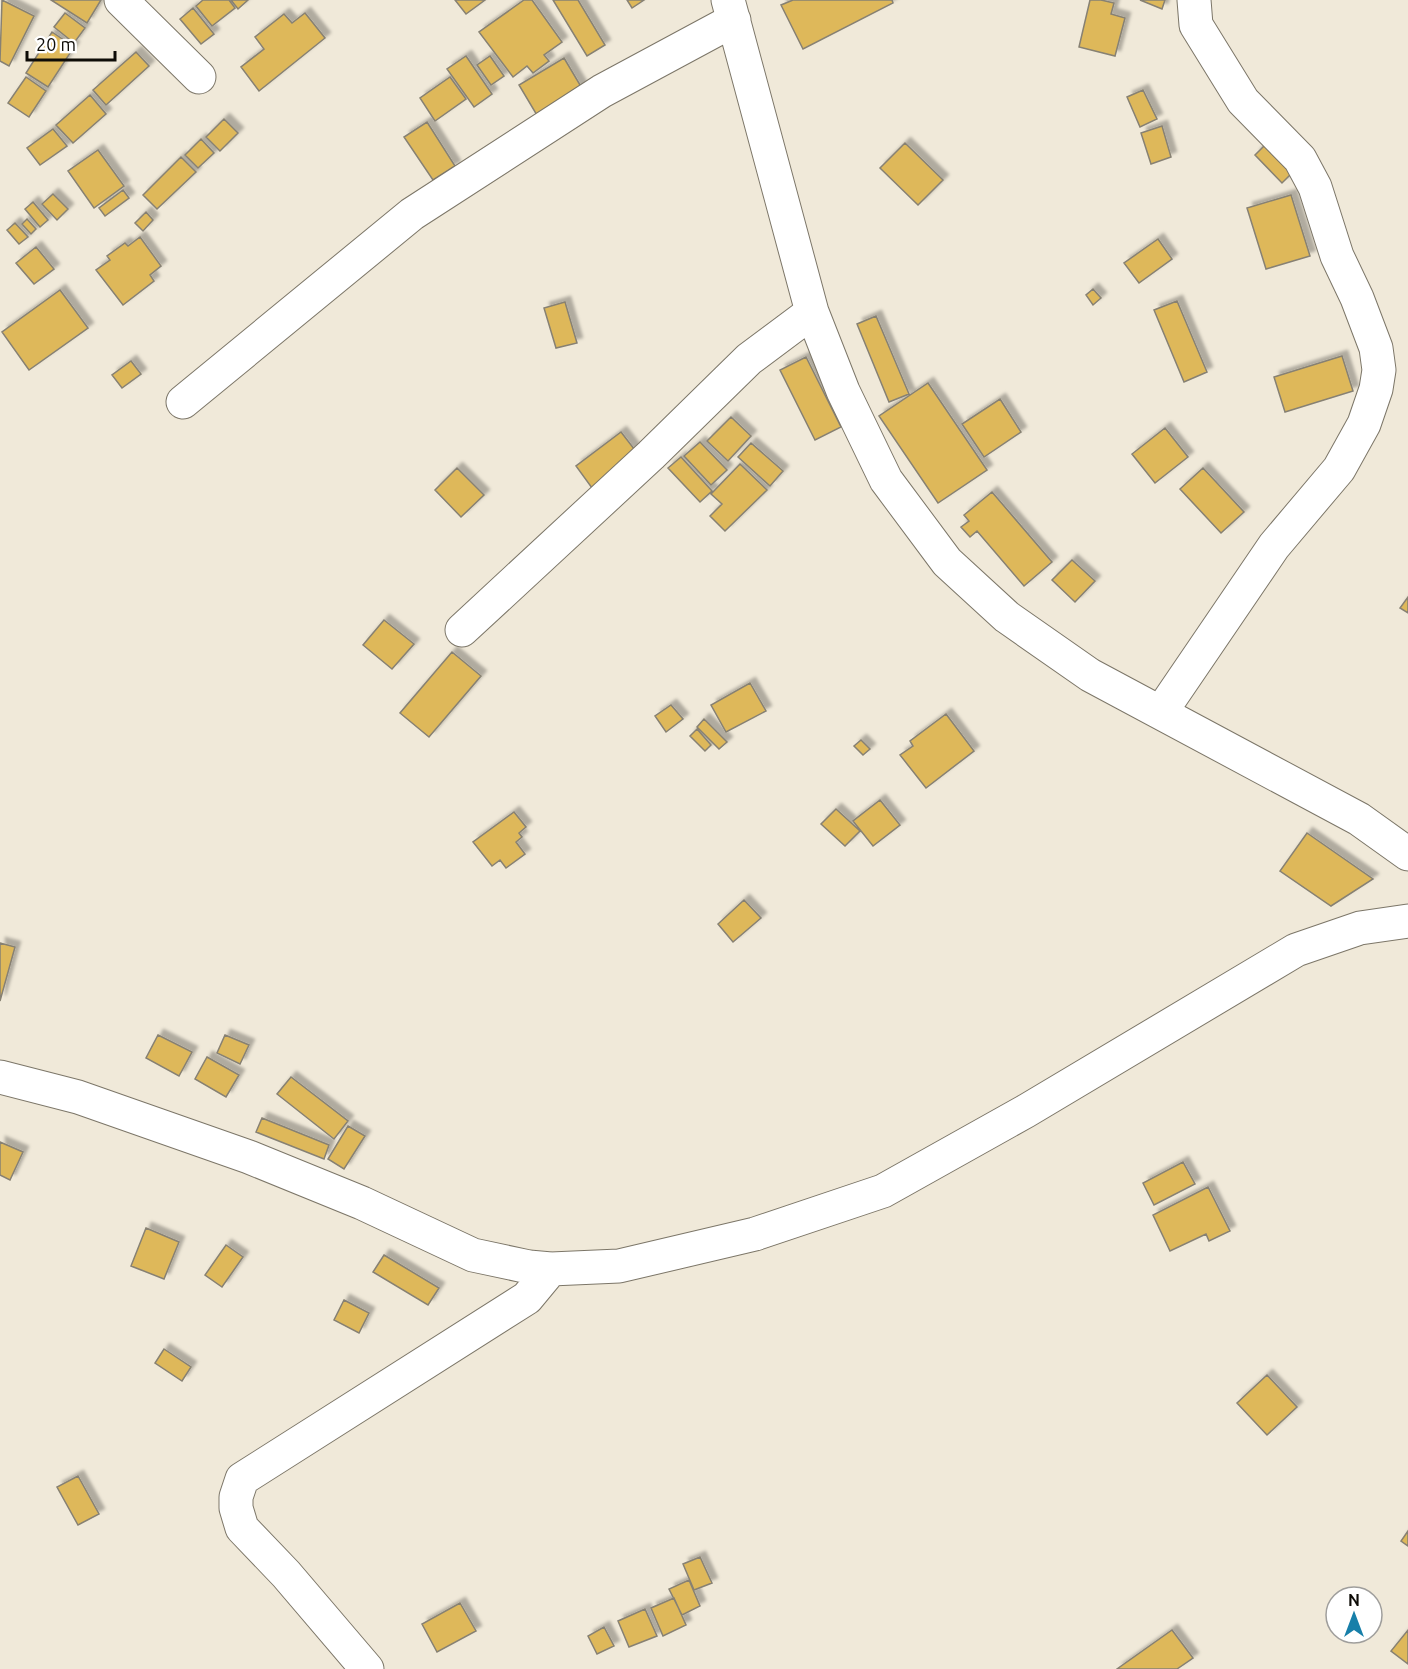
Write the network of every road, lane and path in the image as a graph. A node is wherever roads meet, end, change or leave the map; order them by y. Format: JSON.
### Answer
{"nodes":[{"id":1,"x":121,"y":0,"type":"edge"},
{"id":2,"x":1194,"y":0,"type":"edge"},
{"id":3,"x":731,"y":10,"type":"edge"},
{"id":4,"x":199,"y":77,"type":"dead end"},
{"id":5,"x":812,"y":312,"type":"junction"},
{"id":6,"x":183,"y":402,"type":"dead end"},
{"id":7,"x":462,"y":630,"type":"dead end"},
{"id":8,"x":1161,"y":711,"type":"junction"},
{"id":9,"x":1408,"y":854,"type":"edge"},
{"id":10,"x":1408,"y":921,"type":"edge"},
{"id":11,"x":0,"y":1077,"type":"edge"},
{"id":12,"x":551,"y":1269,"type":"junction"},
{"id":13,"x":367,"y":1669,"type":"edge"}],
"edges":[{"from":1,"to":4,"type":"street"},
{"from":2,"to":8,"type":"street"},
{"from":3,"to":5,"type":"street"},
{"from":3,"to":6,"type":"street"},
{"from":5,"to":7,"type":"street"},
{"from":5,"to":8,"type":"street"},
{"from":8,"to":9,"type":"street"},
{"from":10,"to":12,"type":"street"},
{"from":11,"to":12,"type":"street"},
{"from":12,"to":13,"type":"street"}]}
